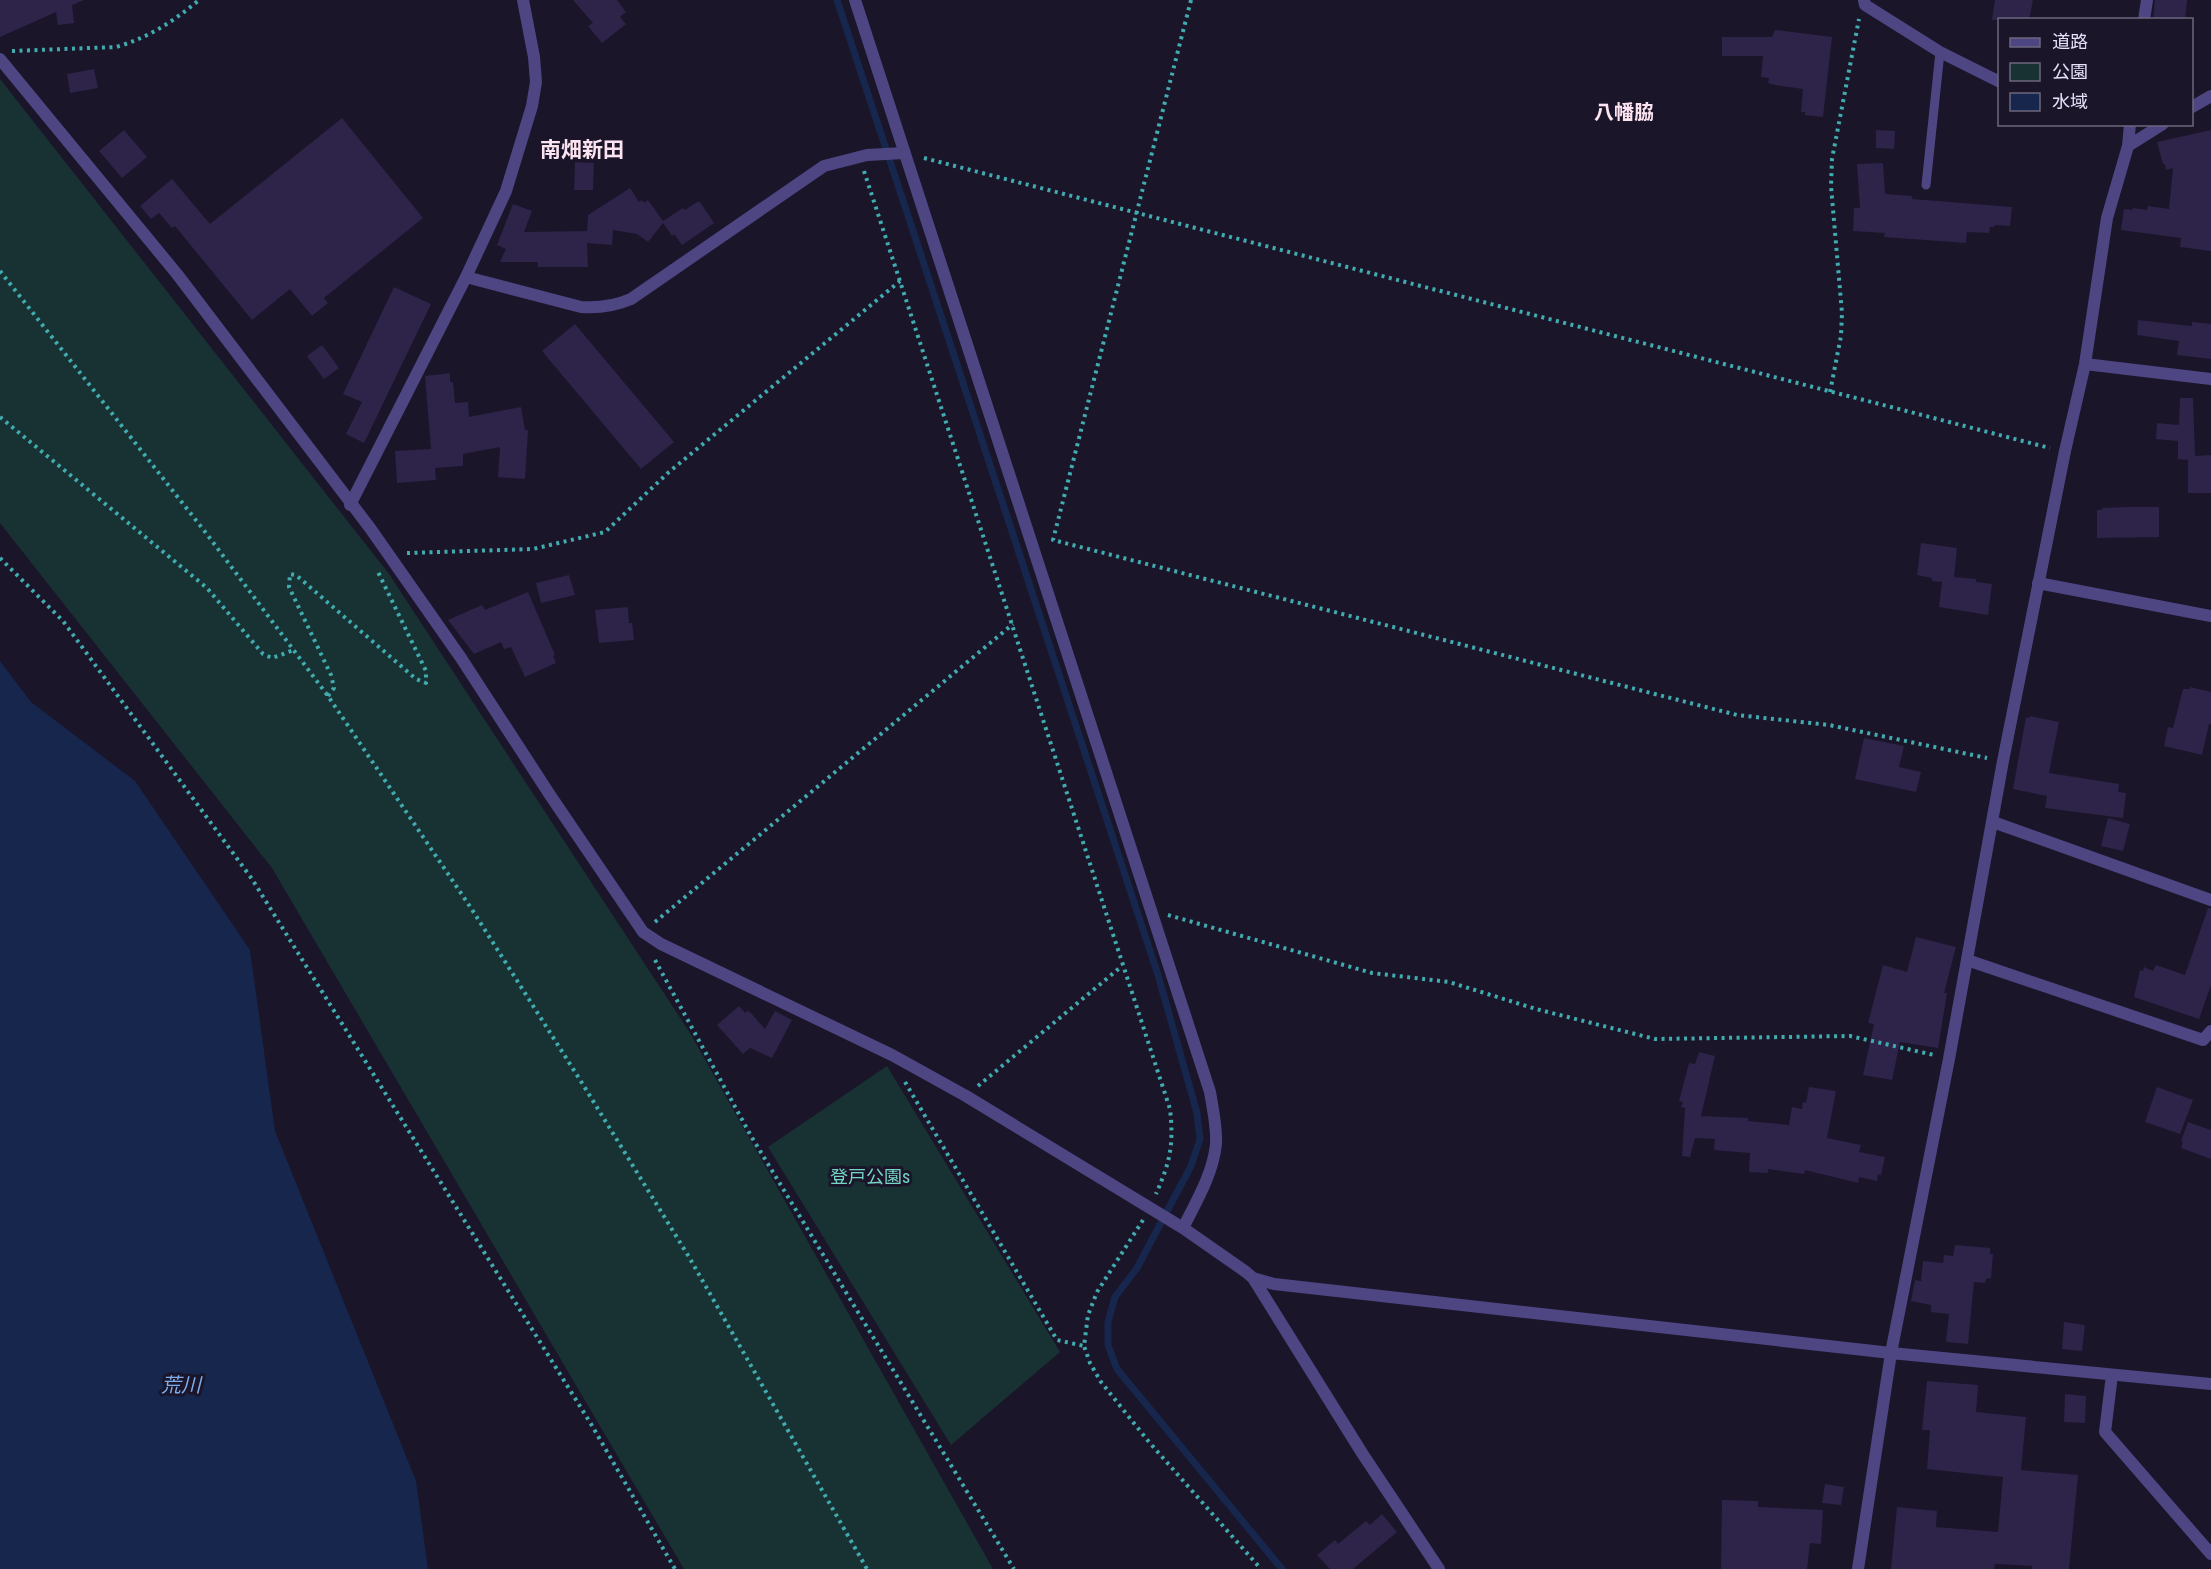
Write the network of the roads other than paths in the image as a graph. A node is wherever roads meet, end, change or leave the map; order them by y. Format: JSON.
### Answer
{"nodes":[{"id":1,"x":523,"y":0,"type":"edge"},
{"id":2,"x":855,"y":0,"type":"edge"},
{"id":3,"x":2147,"y":0,"type":"edge"},
{"id":4,"x":1865,"y":2,"type":"edge"},
{"id":5,"x":2144,"y":18,"type":"edge"},
{"id":6,"x":1940,"y":52,"type":"junction"},
{"id":7,"x":0,"y":59,"type":"edge"},
{"id":8,"x":1998,"y":81,"type":"edge"},
{"id":9,"x":2211,"y":96,"type":"edge"},
{"id":10,"x":2193,"y":107,"type":"edge"},
{"id":11,"x":2130,"y":126,"type":"edge"},
{"id":12,"x":2160,"y":126,"type":"edge"},
{"id":13,"x":2128,"y":146,"type":"junction"},
{"id":14,"x":899,"y":152,"type":"junction"},
{"id":15,"x":1926,"y":185,"type":"dead end"},
{"id":16,"x":465,"y":277,"type":"junction"},
{"id":17,"x":2085,"y":364,"type":"junction"},
{"id":18,"x":2211,"y":379,"type":"edge"},
{"id":19,"x":350,"y":505,"type":"junction"},
{"id":20,"x":2038,"y":583,"type":"junction"},
{"id":21,"x":2211,"y":616,"type":"edge"},
{"id":22,"x":1993,"y":822,"type":"junction"},
{"id":23,"x":2211,"y":900,"type":"edge"},
{"id":24,"x":1967,"y":960,"type":"junction"},
{"id":25,"x":2211,"y":1031,"type":"edge"},
{"id":26,"x":1183,"y":1228,"type":"junction"},
{"id":27,"x":1253,"y":1278,"type":"junction"},
{"id":28,"x":1891,"y":1353,"type":"junction"},
{"id":29,"x":2112,"y":1375,"type":"junction"},
{"id":30,"x":2211,"y":1384,"type":"edge"},
{"id":31,"x":2211,"y":1554,"type":"edge"},
{"id":32,"x":1438,"y":1569,"type":"edge"},
{"id":33,"x":1858,"y":1569,"type":"edge"}],
"edges":[{"from":1,"to":16,"type":"street"},
{"from":2,"to":14,"type":"street"},
{"from":3,"to":5,"type":"street"},
{"from":4,"to":6,"type":"street"},
{"from":6,"to":8,"type":"street"},
{"from":6,"to":15,"type":"lane"},
{"from":7,"to":19,"type":"street"},
{"from":9,"to":10,"type":"street"},
{"from":11,"to":13,"type":"street"},
{"from":12,"to":13,"type":"street"},
{"from":13,"to":17,"type":"street"},
{"from":14,"to":16,"type":"street"},
{"from":14,"to":26,"type":"street"},
{"from":16,"to":19,"type":"street"},
{"from":17,"to":18,"type":"street"},
{"from":17,"to":20,"type":"street"},
{"from":19,"to":26,"type":"street"},
{"from":20,"to":21,"type":"street"},
{"from":20,"to":22,"type":"street"},
{"from":22,"to":23,"type":"street"},
{"from":22,"to":24,"type":"street"},
{"from":24,"to":25,"type":"street"},
{"from":24,"to":28,"type":"street"},
{"from":26,"to":27,"type":"street"},
{"from":27,"to":28,"type":"street"},
{"from":27,"to":32,"type":"street"},
{"from":28,"to":29,"type":"street"},
{"from":28,"to":33,"type":"street"},
{"from":29,"to":30,"type":"street"},
{"from":29,"to":31,"type":"street"}]}
